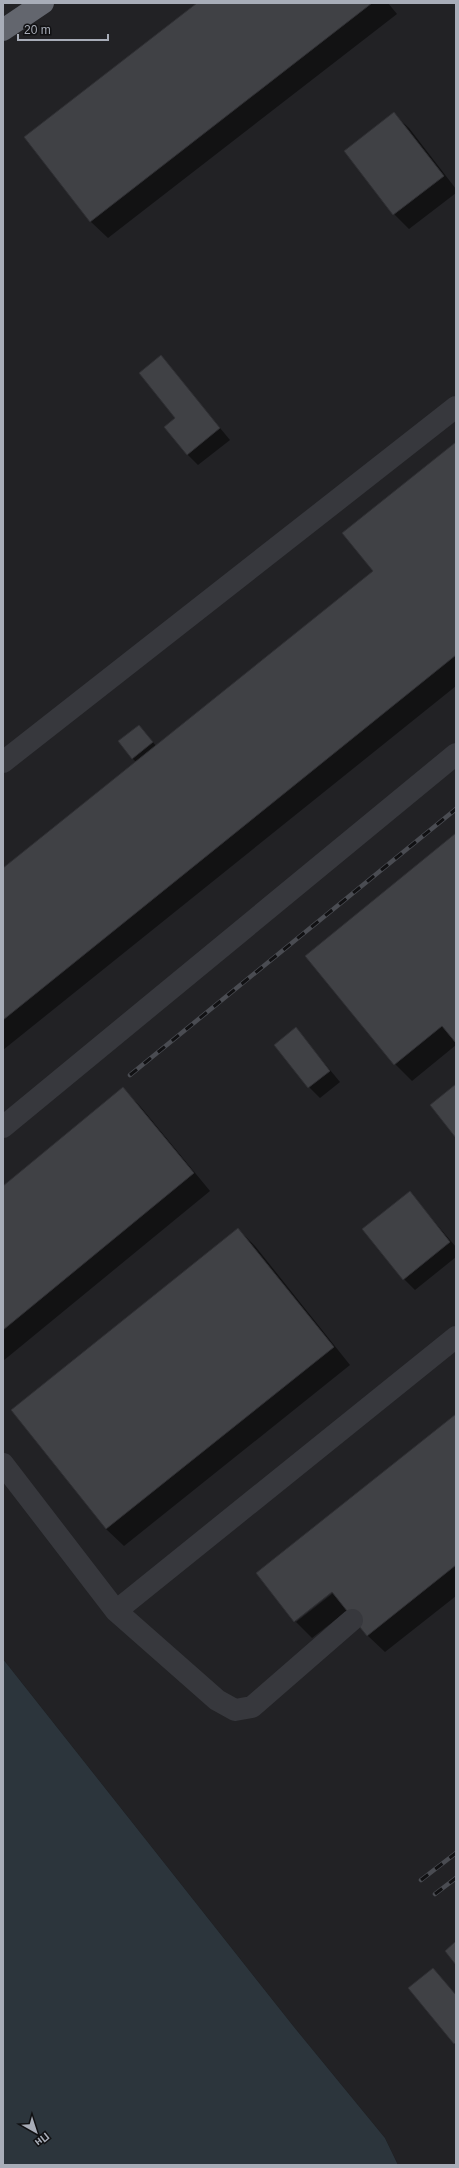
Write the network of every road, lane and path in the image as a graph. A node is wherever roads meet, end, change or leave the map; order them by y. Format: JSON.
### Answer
{"nodes":[{"id":1,"x":43,"y":3,"type":"edge"},
{"id":2,"x":3,"y":30,"type":"edge"},
{"id":3,"x":456,"y":407,"type":"edge"},
{"id":4,"x":456,"y":754,"type":"edge"},
{"id":5,"x":3,"y":762,"type":"edge"},
{"id":6,"x":3,"y":1126,"type":"edge"},
{"id":7,"x":456,"y":1337,"type":"edge"},
{"id":8,"x":3,"y":1464,"type":"edge"},
{"id":9,"x":116,"y":1611,"type":"junction"},
{"id":10,"x":352,"y":1620,"type":"dead end"}],
"edges":[{"from":1,"to":2,"type":"highway"},
{"from":3,"to":5,"type":"lane"},
{"from":4,"to":6,"type":"lane"},
{"from":7,"to":9,"type":"lane"},
{"from":8,"to":9,"type":"lane"},
{"from":9,"to":10,"type":"lane"}]}
